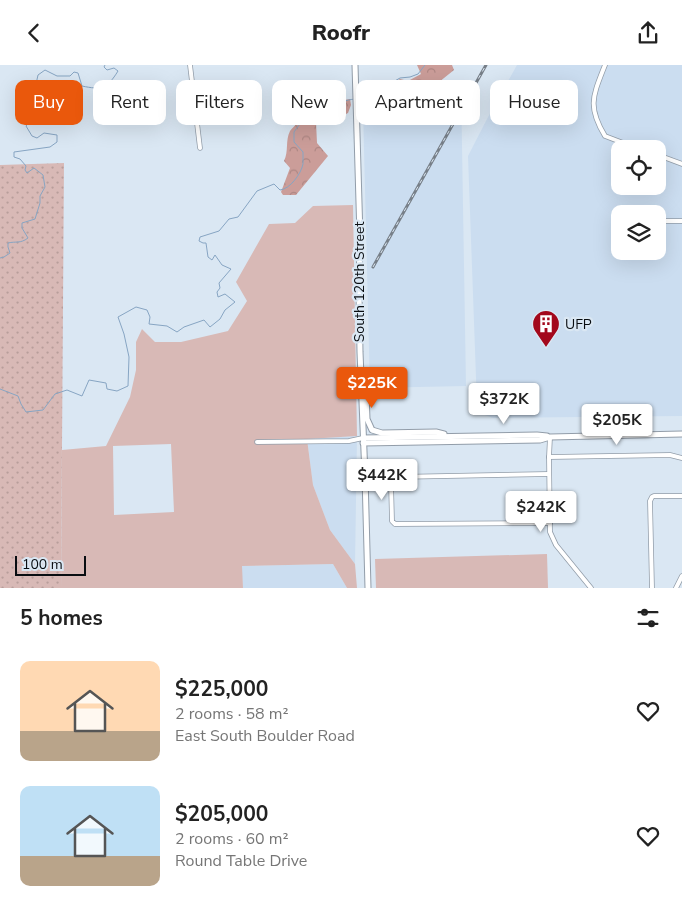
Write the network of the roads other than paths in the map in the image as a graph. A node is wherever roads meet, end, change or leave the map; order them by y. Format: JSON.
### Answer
{"nodes":[{"id":1,"x":190,"y":65,"type":"edge"},
{"id":2,"x":355,"y":65,"type":"edge"},
{"id":3,"x":605,"y":65,"type":"edge"},
{"id":4,"x":615,"y":140,"type":"edge"},
{"id":5,"x":200,"y":147,"type":"dead end"},
{"id":6,"x":666,"y":158,"type":"edge"},
{"id":7,"x":682,"y":164,"type":"edge"},
{"id":8,"x":666,"y":221,"type":"edge"},
{"id":9,"x":682,"y":221,"type":"edge"},
{"id":10,"x":360,"y":352,"type":"junction"},
{"id":11,"x":682,"y":434,"type":"edge"},
{"id":12,"x":456,"y":436,"type":"junction"},
{"id":13,"x":550,"y":437,"type":"junction"},
{"id":14,"x":363,"y":440,"type":"junction"},
{"id":15,"x":257,"y":442,"type":"dead end"},
{"id":16,"x":548,"y":457,"type":"junction"},
{"id":17,"x":682,"y":458,"type":"edge"},
{"id":18,"x":549,"y":474,"type":"junction"},
{"id":19,"x":682,"y":496,"type":"edge"},
{"id":20,"x":550,"y":523,"type":"junction"},
{"id":21,"x":682,"y":576,"type":"edge"},
{"id":22,"x":368,"y":588,"type":"edge"},
{"id":23,"x":591,"y":588,"type":"edge"},
{"id":24,"x":652,"y":588,"type":"edge"},
{"id":25,"x":676,"y":588,"type":"edge"}],
"edges":[{"from":1,"to":5,"type":"street"},
{"from":2,"to":10,"type":"main road","name":"South 120th Street"},
{"from":3,"to":4,"type":"street"},
{"from":6,"to":7,"type":"street"},
{"from":8,"to":9,"type":"street"},
{"from":10,"to":12,"type":"main road"},
{"from":10,"to":14,"type":"main road","name":"South 120th Street"},
{"from":11,"to":13,"type":"main road"},
{"from":12,"to":13,"type":"main road"},
{"from":12,"to":14,"type":"main road"},
{"from":13,"to":14,"type":"main road"},
{"from":13,"to":16,"type":"street"},
{"from":14,"to":15,"type":"street"},
{"from":14,"to":22,"type":"main road","name":"South 120th Street"},
{"from":16,"to":17,"type":"street"},
{"from":16,"to":18,"type":"street"},
{"from":18,"to":20,"type":"street"},
{"from":18,"to":20,"type":"street"},
{"from":19,"to":24,"type":"street"},
{"from":20,"to":23,"type":"street"},
{"from":21,"to":25,"type":"street"}]}
